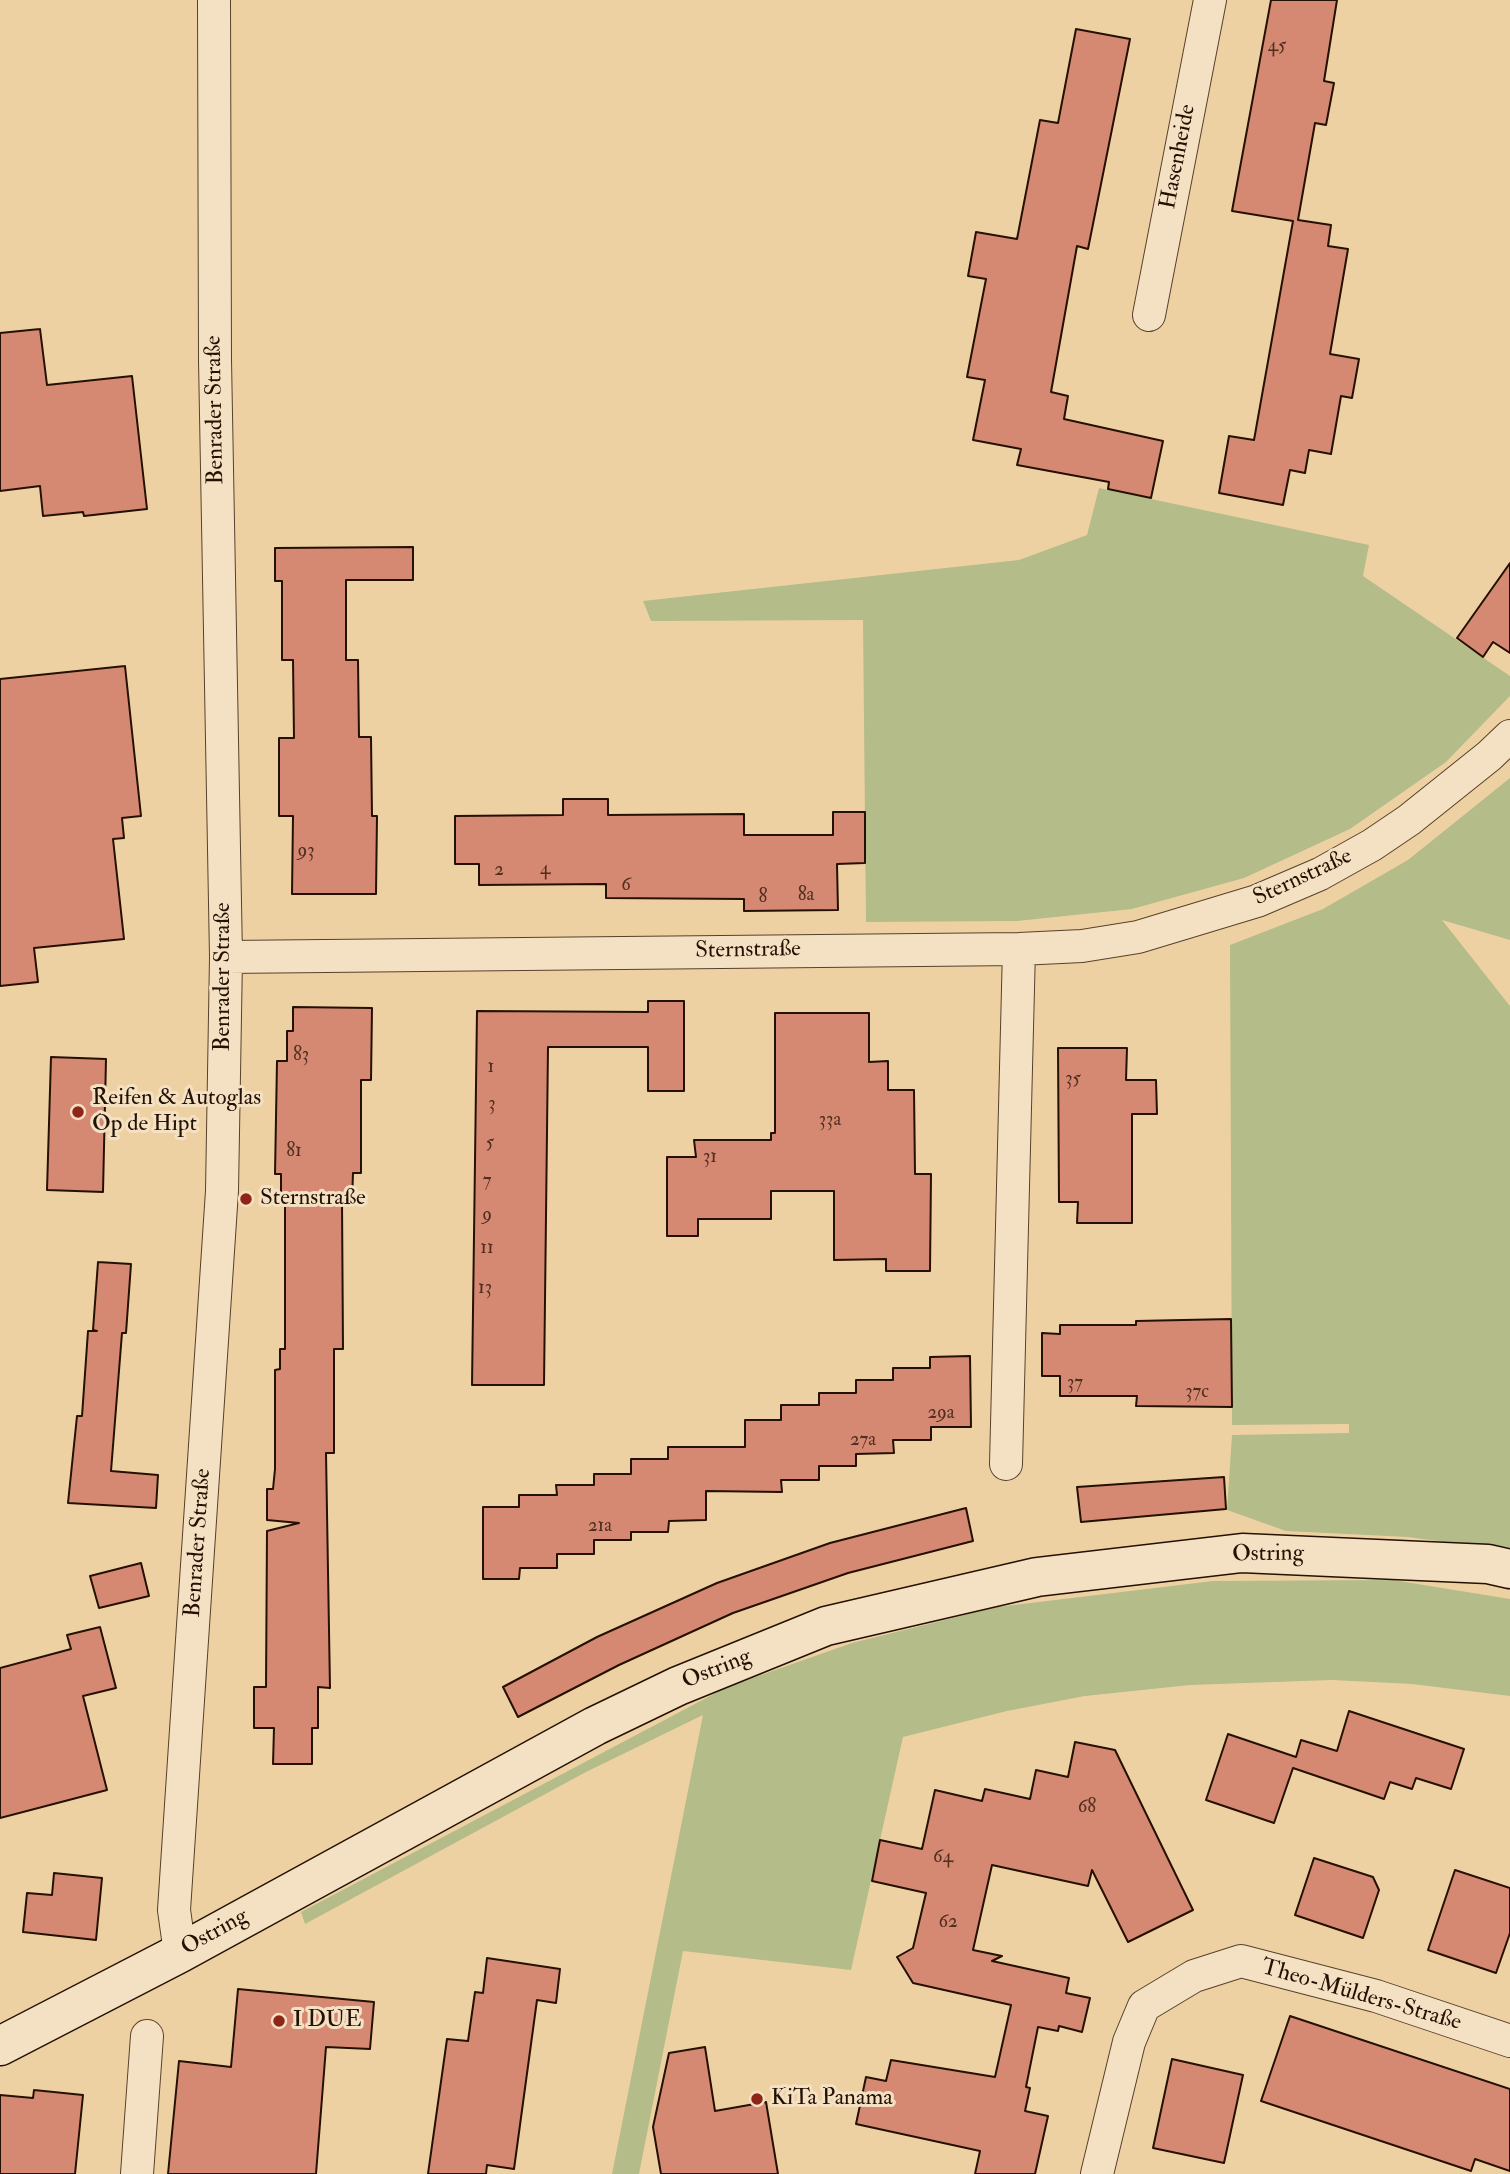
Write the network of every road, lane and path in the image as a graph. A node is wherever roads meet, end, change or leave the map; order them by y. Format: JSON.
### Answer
{"nodes":[{"id":1,"x":214,"y":0,"type":"edge"},
{"id":2,"x":1210,"y":0,"type":"edge"},
{"id":3,"x":1149,"y":314,"type":"dead end"},
{"id":4,"x":1510,"y":736,"type":"edge"},
{"id":5,"x":1019,"y":949,"type":"junction"},
{"id":6,"x":226,"y":957,"type":"junction"},
{"id":7,"x":1006,"y":1464,"type":"dead end"},
{"id":8,"x":1510,"y":1569,"type":"edge"},
{"id":9,"x":180,"y":1953,"type":"junction"},
{"id":10,"x":147,"y":2036,"type":"dead end"},
{"id":11,"x":1510,"y":2041,"type":"edge"},
{"id":12,"x":0,"y":2046,"type":"edge"},
{"id":13,"x":137,"y":2174,"type":"edge"},
{"id":14,"x":1097,"y":2174,"type":"edge"}],
"edges":[{"from":1,"to":6,"type":"street","name":"Benrader Straße"},
{"from":2,"to":3,"type":"street","name":"Hasenheide"},
{"from":4,"to":5,"type":"street","name":"Sternstraße"},
{"from":5,"to":6,"type":"street","name":"Sternstraße"},
{"from":5,"to":7,"type":"street"},
{"from":6,"to":9,"type":"street","name":"Benrader Straße"},
{"from":8,"to":9,"type":"main road","name":"Ostring"},
{"from":9,"to":12,"type":"main road","name":"Ostring"},
{"from":10,"to":13,"type":"street"},
{"from":11,"to":14,"type":"street","name":"Theo-Mülders-Straße"}]}
